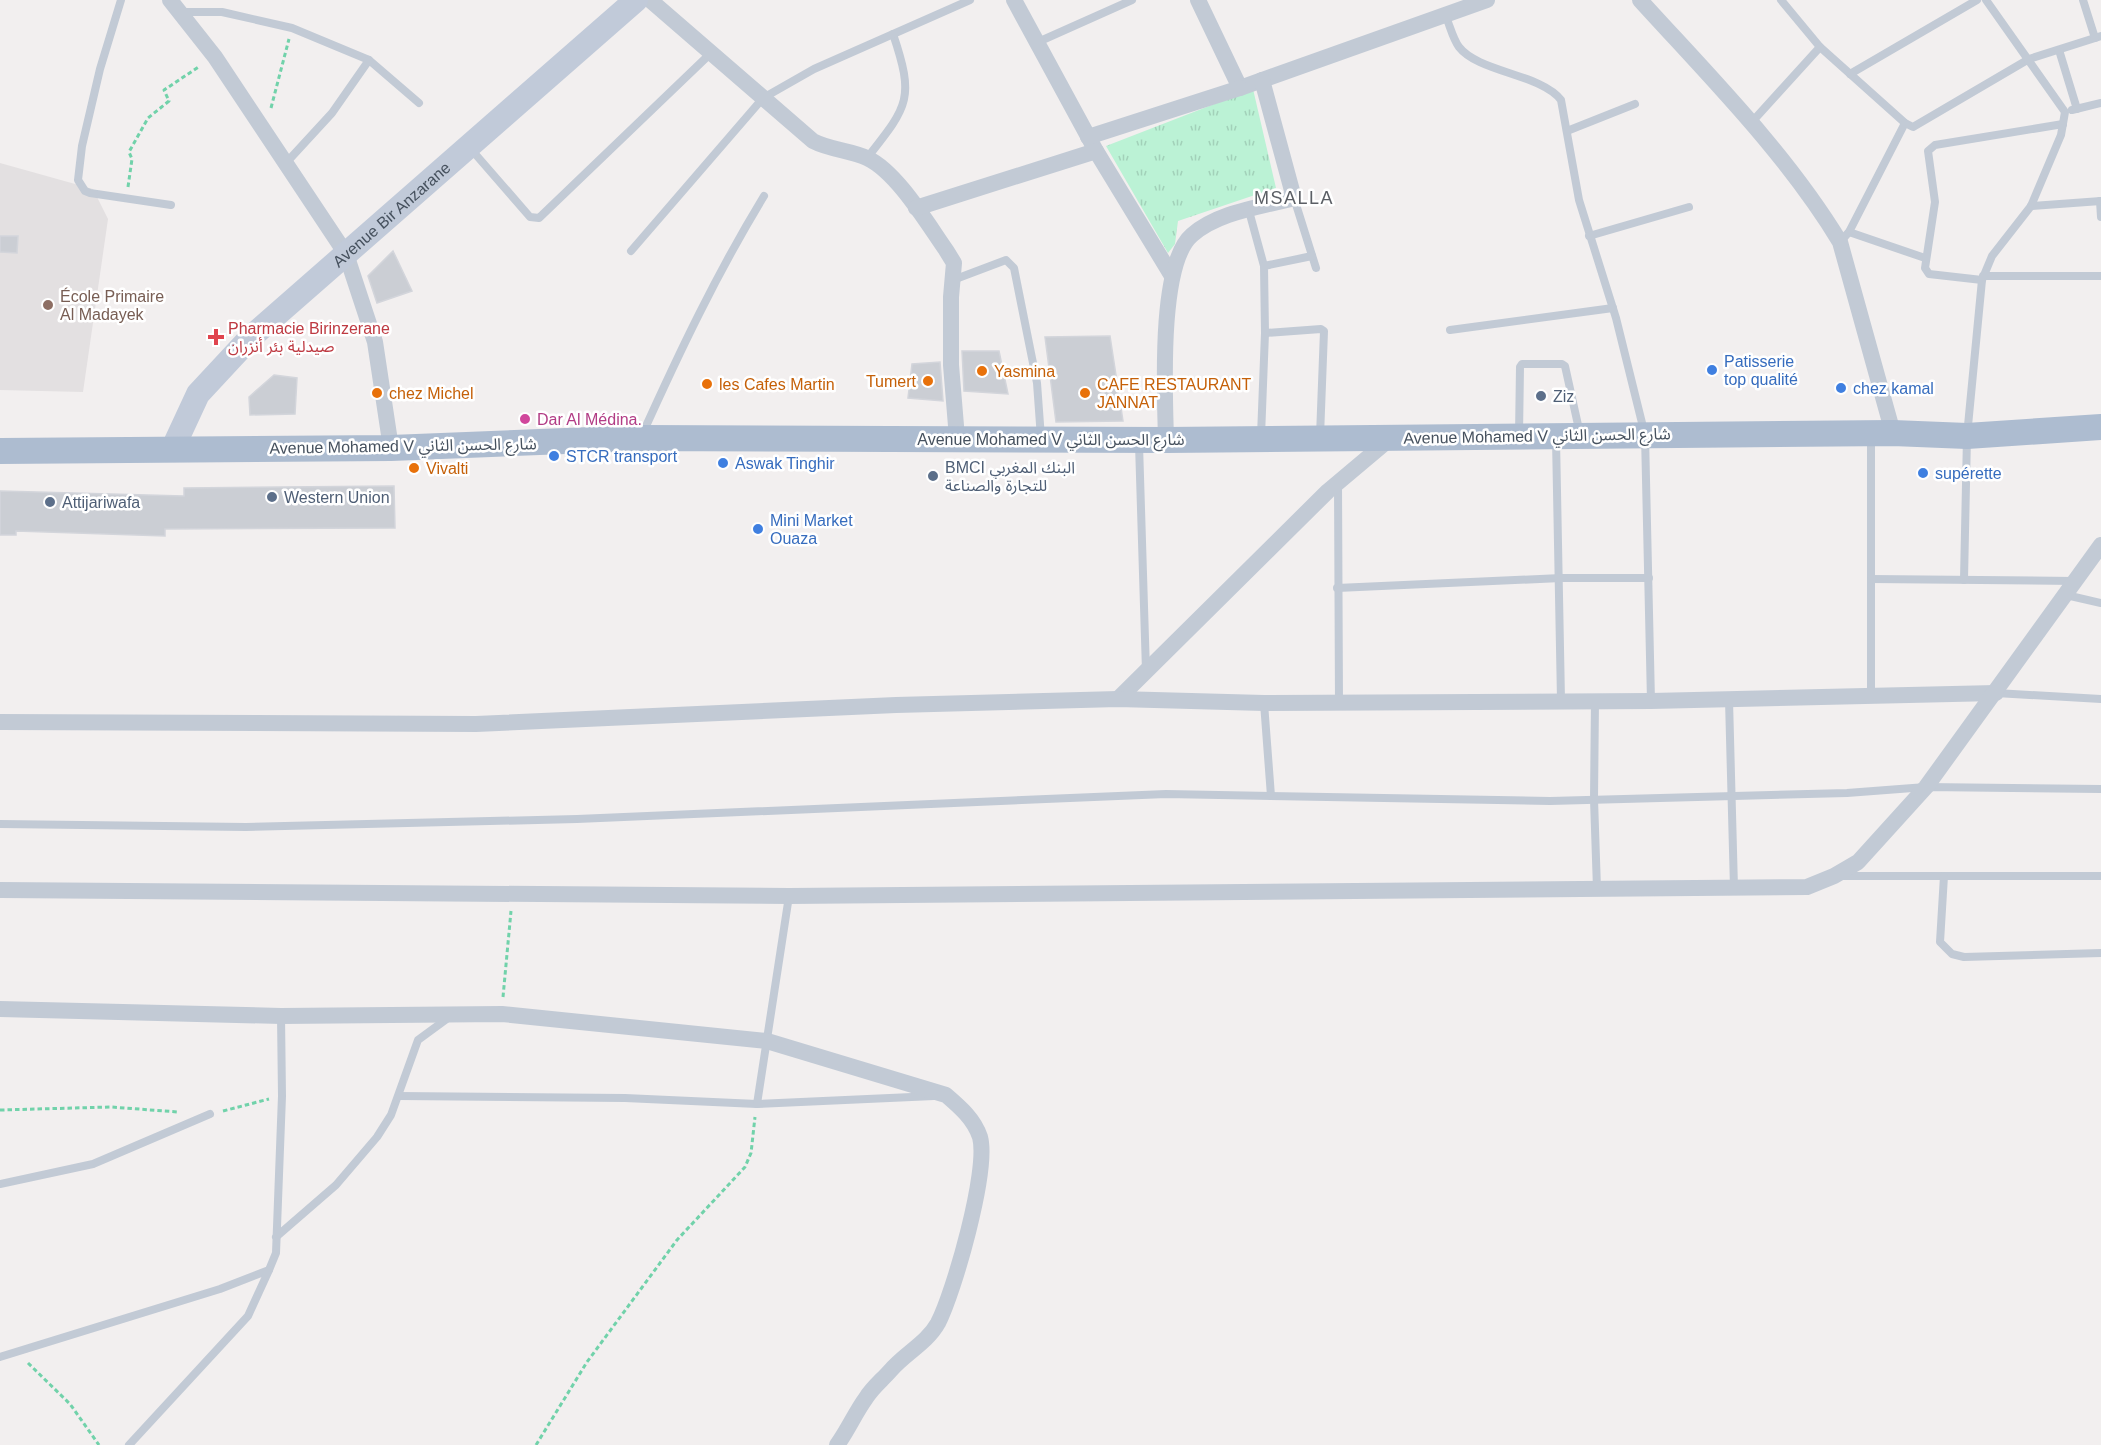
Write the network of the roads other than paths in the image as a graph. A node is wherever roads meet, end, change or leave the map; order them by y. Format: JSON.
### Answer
{"nodes":[{"id":1,"x":121,"y":0,"type":"edge"},
{"id":2,"x":970,"y":0,"type":"edge"},
{"id":3,"x":1014,"y":0,"type":"edge"},
{"id":4,"x":1132,"y":0,"type":"edge"},
{"id":5,"x":1198,"y":0,"type":"edge"},
{"id":6,"x":1488,"y":0,"type":"edge"},
{"id":7,"x":1640,"y":0,"type":"edge"},
{"id":8,"x":1781,"y":0,"type":"edge"},
{"id":9,"x":1977,"y":0,"type":"edge"},
{"id":10,"x":1986,"y":0,"type":"edge"},
{"id":11,"x":2083,"y":0,"type":"edge"},
{"id":12,"x":636,"y":1,"type":"edge"},
{"id":13,"x":1468,"y":3,"type":"edge"},
{"id":14,"x":175,"y":6,"type":"edge"},
{"id":15,"x":1446,"y":17,"type":"junction"},
{"id":16,"x":893,"y":34,"type":"junction"},
{"id":17,"x":2098,"y":37,"type":"edge"},
{"id":18,"x":1038,"y":42,"type":"junction"},
{"id":19,"x":1820,"y":48,"type":"junction"},
{"id":20,"x":2059,"y":50,"type":"junction"},
{"id":21,"x":712,"y":52,"type":"junction"},
{"id":22,"x":2029,"y":59,"type":"junction"},
{"id":23,"x":369,"y":60,"type":"junction"},
{"id":24,"x":1850,"y":74,"type":"junction"},
{"id":25,"x":1262,"y":80,"type":"junction"},
{"id":26,"x":1240,"y":88,"type":"junction"},
{"id":27,"x":763,"y":98,"type":"junction"},
{"id":28,"x":419,"y":103,"type":"dead end"},
{"id":29,"x":2101,"y":103,"type":"edge"},
{"id":30,"x":1635,"y":104,"type":"dead end"},
{"id":31,"x":2077,"y":109,"type":"junction"},
{"id":32,"x":2066,"y":112,"type":"junction"},
{"id":33,"x":1751,"y":123,"type":"junction"},
{"id":34,"x":1905,"y":123,"type":"junction"},
{"id":35,"x":2063,"y":124,"type":"junction"},
{"id":36,"x":1567,"y":131,"type":"junction"},
{"id":37,"x":1092,"y":144,"type":"junction"},
{"id":38,"x":470,"y":148,"type":"junction"},
{"id":39,"x":867,"y":158,"type":"junction"},
{"id":40,"x":286,"y":163,"type":"junction"},
{"id":41,"x":764,"y":196,"type":"dead end"},
{"id":42,"x":1294,"y":198,"type":"junction"},
{"id":43,"x":2101,"y":201,"type":"edge"},
{"id":44,"x":171,"y":205,"type":"dead end"},
{"id":45,"x":2031,"y":206,"type":"junction"},
{"id":46,"x":1689,"y":207,"type":"dead end"},
{"id":47,"x":915,"y":208,"type":"junction"},
{"id":48,"x":1249,"y":211,"type":"junction"},
{"id":49,"x":2101,"y":217,"type":"edge"},
{"id":50,"x":1589,"y":236,"type":"junction"},
{"id":51,"x":1845,"y":237,"type":"junction"},
{"id":52,"x":632,"y":251,"type":"dead end"},
{"id":53,"x":346,"y":254,"type":"junction"},
{"id":54,"x":1312,"y":256,"type":"junction"},
{"id":55,"x":1925,"y":258,"type":"junction"},
{"id":56,"x":1264,"y":266,"type":"junction"},
{"id":57,"x":1316,"y":268,"type":"dead end"},
{"id":58,"x":1172,"y":276,"type":"junction"},
{"id":59,"x":2101,"y":276,"type":"edge"},
{"id":60,"x":1983,"y":278,"type":"junction"},
{"id":61,"x":954,"y":280,"type":"junction"},
{"id":62,"x":1613,"y":308,"type":"junction"},
{"id":63,"x":1450,"y":330,"type":"dead end"},
{"id":64,"x":1265,"y":333,"type":"junction"},
{"id":65,"x":2101,"y":427,"type":"edge"},
{"id":66,"x":1882,"y":434,"type":"junction"},
{"id":67,"x":1645,"y":435,"type":"junction"},
{"id":68,"x":1519,"y":436,"type":"junction"},
{"id":69,"x":1568,"y":436,"type":"junction"},
{"id":70,"x":1967,"y":436,"type":"junction"},
{"id":71,"x":641,"y":438,"type":"junction"},
{"id":72,"x":957,"y":438,"type":"junction"},
{"id":73,"x":1041,"y":438,"type":"junction"},
{"id":74,"x":1391,"y":438,"type":"junction"},
{"id":75,"x":1320,"y":439,"type":"junction"},
{"id":76,"x":1139,"y":440,"type":"junction"},
{"id":77,"x":1166,"y":440,"type":"junction"},
{"id":78,"x":1260,"y":440,"type":"junction"},
{"id":79,"x":391,"y":448,"type":"junction"},
{"id":80,"x":172,"y":450,"type":"junction"},
{"id":81,"x":0,"y":451,"type":"edge"},
{"id":82,"x":1338,"y":482,"type":"junction"},
{"id":83,"x":2101,"y":545,"type":"edge"},
{"id":84,"x":1561,"y":578,"type":"junction"},
{"id":85,"x":1649,"y":578,"type":"junction"},
{"id":86,"x":1871,"y":579,"type":"junction"},
{"id":87,"x":1964,"y":580,"type":"junction"},
{"id":88,"x":2076,"y":581,"type":"junction"},
{"id":89,"x":1337,"y":588,"type":"junction"},
{"id":90,"x":2066,"y":595,"type":"junction"},
{"id":91,"x":2101,"y":603,"type":"edge"},
{"id":92,"x":1146,"y":672,"type":"junction"},
{"id":93,"x":1996,"y":693,"type":"junction"},
{"id":94,"x":1871,"y":697,"type":"junction"},
{"id":95,"x":1118,"y":699,"type":"junction"},
{"id":96,"x":2101,"y":699,"type":"edge"},
{"id":97,"x":1562,"y":700,"type":"junction"},
{"id":98,"x":1595,"y":700,"type":"junction"},
{"id":99,"x":1729,"y":700,"type":"junction"},
{"id":100,"x":1651,"y":701,"type":"junction"},
{"id":101,"x":1339,"y":702,"type":"junction"},
{"id":102,"x":1264,"y":703,"type":"junction"},
{"id":103,"x":0,"y":722,"type":"edge"},
{"id":104,"x":1926,"y":787,"type":"junction"},
{"id":105,"x":2101,"y":789,"type":"edge"},
{"id":106,"x":1271,"y":796,"type":"junction"},
{"id":107,"x":1730,"y":796,"type":"junction"},
{"id":108,"x":1594,"y":800,"type":"junction"},
{"id":109,"x":0,"y":824,"type":"edge"},
{"id":110,"x":1834,"y":876,"type":"junction"},
{"id":111,"x":1944,"y":876,"type":"junction"},
{"id":112,"x":2101,"y":876,"type":"edge"},
{"id":113,"x":1734,"y":888,"type":"junction"},
{"id":114,"x":1597,"y":889,"type":"junction"},
{"id":115,"x":0,"y":890,"type":"edge"},
{"id":116,"x":789,"y":896,"type":"junction"},
{"id":117,"x":2101,"y":953,"type":"edge"},
{"id":118,"x":0,"y":1009,"type":"edge"},
{"id":119,"x":281,"y":1016,"type":"junction"},
{"id":120,"x":451,"y":1016,"type":"junction"},
{"id":121,"x":767,"y":1041,"type":"junction"},
{"id":122,"x":946,"y":1095,"type":"junction"},
{"id":123,"x":399,"y":1096,"type":"junction"},
{"id":124,"x":757,"y":1104,"type":"junction"},
{"id":125,"x":210,"y":1114,"type":"road end"},
{"id":126,"x":0,"y":1184,"type":"edge"},
{"id":127,"x":276,"y":1237,"type":"junction"},
{"id":128,"x":269,"y":1270,"type":"junction"},
{"id":129,"x":0,"y":1357,"type":"edge"},
{"id":130,"x":129,"y":1445,"type":"edge"},
{"id":131,"x":837,"y":1445,"type":"edge"}],
"edges":[{"from":1,"to":44,"type":"lane"},
{"from":2,"to":16,"type":"lane"},
{"from":3,"to":18,"type":"street"},
{"from":4,"to":18,"type":"lane"},
{"from":5,"to":26,"type":"street"},
{"from":6,"to":13,"type":"street"},
{"from":7,"to":33,"type":"street"},
{"from":8,"to":19,"type":"lane"},
{"from":9,"to":24,"type":"lane"},
{"from":10,"to":22,"type":"lane"},
{"from":11,"to":17,"type":"lane"},
{"from":12,"to":21,"type":"street"},
{"from":12,"to":38,"type":"street","name":"Avenue Bir Anzarane"},
{"from":13,"to":15,"type":"street"},
{"from":14,"to":23,"type":"lane"},
{"from":14,"to":40,"type":"street"},
{"from":15,"to":25,"type":"street"},
{"from":15,"to":36,"type":"lane"},
{"from":16,"to":27,"type":"lane"},
{"from":16,"to":39,"type":"lane"},
{"from":17,"to":20,"type":"lane"},
{"from":18,"to":37,"type":"street"},
{"from":19,"to":24,"type":"lane"},
{"from":19,"to":33,"type":"lane"},
{"from":20,"to":22,"type":"lane"},
{"from":20,"to":31,"type":"lane"},
{"from":21,"to":27,"type":"street"},
{"from":21,"to":38,"type":"lane"},
{"from":22,"to":32,"type":"lane"},
{"from":22,"to":34,"type":"lane"},
{"from":23,"to":28,"type":"lane"},
{"from":23,"to":40,"type":"lane"},
{"from":24,"to":34,"type":"lane"},
{"from":25,"to":26,"type":"street"},
{"from":25,"to":42,"type":"street"},
{"from":26,"to":37,"type":"street"},
{"from":27,"to":39,"type":"street"},
{"from":27,"to":52,"type":"lane"},
{"from":29,"to":31,"type":"lane"},
{"from":30,"to":36,"type":"lane"},
{"from":31,"to":32,"type":"lane"},
{"from":32,"to":35,"type":"lane"},
{"from":33,"to":51,"type":"street"},
{"from":34,"to":51,"type":"lane"},
{"from":35,"to":45,"type":"lane"},
{"from":35,"to":55,"type":"lane"},
{"from":36,"to":50,"type":"lane"},
{"from":37,"to":47,"type":"street"},
{"from":37,"to":58,"type":"street"},
{"from":38,"to":53,"type":"street","name":"Avenue Bir Anzarane"},
{"from":39,"to":47,"type":"street"},
{"from":40,"to":53,"type":"street"},
{"from":41,"to":71,"type":"lane"},
{"from":42,"to":48,"type":"street"},
{"from":42,"to":54,"type":"lane"},
{"from":43,"to":45,"type":"lane"},
{"from":43,"to":49,"type":"lane"},
{"from":45,"to":60,"type":"lane"},
{"from":46,"to":50,"type":"lane"},
{"from":47,"to":61,"type":"street"},
{"from":48,"to":56,"type":"lane"},
{"from":48,"to":58,"type":"street"},
{"from":50,"to":62,"type":"lane"},
{"from":51,"to":55,"type":"lane"},
{"from":51,"to":66,"type":"street"},
{"from":53,"to":79,"type":"street"},
{"from":53,"to":80,"type":"street","name":"Avenue Bir Anzarane"},
{"from":54,"to":56,"type":"lane"},
{"from":54,"to":57,"type":"lane"},
{"from":55,"to":60,"type":"lane"},
{"from":56,"to":64,"type":"lane"},
{"from":58,"to":77,"type":"street"},
{"from":59,"to":60,"type":"lane"},
{"from":60,"to":70,"type":"lane"},
{"from":61,"to":72,"type":"street"},
{"from":61,"to":73,"type":"lane"},
{"from":62,"to":63,"type":"lane"},
{"from":62,"to":67,"type":"lane"},
{"from":64,"to":75,"type":"lane"},
{"from":64,"to":78,"type":"lane"},
{"from":65,"to":70,"type":"main road","name":"Avenue Mohamed V شارع الحسن الثاني"},
{"from":66,"to":67,"type":"main road","name":"Avenue Mohamed V شارع الحسن الثاني"},
{"from":66,"to":70,"type":"main road","name":"Avenue Mohamed V شارع الحسن الثاني"},
{"from":66,"to":86,"type":"lane"},
{"from":67,"to":69,"type":"main road","name":"Avenue Mohamed V شارع الحسن الثاني"},
{"from":67,"to":85,"type":"lane"},
{"from":68,"to":69,"type":"main road","name":"Avenue Mohamed V شارع الحسن الثاني"},
{"from":68,"to":69,"type":"lane"},
{"from":68,"to":74,"type":"main road","name":"Avenue Mohamed V شارع الحسن الثاني"},
{"from":69,"to":84,"type":"lane"},
{"from":70,"to":87,"type":"lane"},
{"from":71,"to":72,"type":"main road","name":"Avenue Mohamed V شارع الحسن الثاني"},
{"from":71,"to":79,"type":"main road","name":"Avenue Mohamed V شارع الحسن الثاني"},
{"from":72,"to":73,"type":"main road","name":"Avenue Mohamed V شارع الحسن الثاني"},
{"from":73,"to":76,"type":"main road","name":"Avenue Mohamed V شارع الحسن الثاني"},
{"from":74,"to":75,"type":"main road","name":"Avenue Mohamed V شارع الحسن الثاني"},
{"from":74,"to":82,"type":"street"},
{"from":75,"to":78,"type":"main road","name":"Avenue Mohamed V شارع الحسن الثاني"},
{"from":76,"to":77,"type":"main road","name":"Avenue Mohamed V شارع الحسن الثاني"},
{"from":76,"to":92,"type":"lane"},
{"from":77,"to":78,"type":"main road","name":"Avenue Mohamed V شارع الحسن الثاني"},
{"from":79,"to":80,"type":"main road","name":"Avenue Mohamed V شارع الحسن الثاني"},
{"from":80,"to":81,"type":"main road","name":"Avenue Mohamed V شارع الحسن الثاني"},
{"from":82,"to":89,"type":"lane"},
{"from":82,"to":92,"type":"street"},
{"from":83,"to":88,"type":"street"},
{"from":84,"to":85,"type":"lane"},
{"from":84,"to":89,"type":"lane"},
{"from":84,"to":97,"type":"lane"},
{"from":85,"to":100,"type":"lane"},
{"from":86,"to":87,"type":"lane"},
{"from":86,"to":94,"type":"lane"},
{"from":87,"to":88,"type":"lane"},
{"from":88,"to":90,"type":"street"},
{"from":89,"to":101,"type":"lane"},
{"from":90,"to":91,"type":"lane"},
{"from":90,"to":93,"type":"street"},
{"from":92,"to":95,"type":"street"},
{"from":93,"to":94,"type":"street"},
{"from":93,"to":96,"type":"lane"},
{"from":93,"to":104,"type":"street"},
{"from":94,"to":99,"type":"street"},
{"from":95,"to":102,"type":"street"},
{"from":95,"to":103,"type":"street"},
{"from":97,"to":98,"type":"street"},
{"from":97,"to":101,"type":"street"},
{"from":98,"to":100,"type":"street"},
{"from":98,"to":108,"type":"lane"},
{"from":99,"to":100,"type":"street"},
{"from":99,"to":107,"type":"lane"},
{"from":101,"to":102,"type":"street"},
{"from":102,"to":106,"type":"lane"},
{"from":104,"to":105,"type":"lane"},
{"from":104,"to":107,"type":"lane"},
{"from":104,"to":110,"type":"street"},
{"from":106,"to":108,"type":"lane"},
{"from":106,"to":109,"type":"lane"},
{"from":107,"to":108,"type":"lane"},
{"from":107,"to":113,"type":"lane"},
{"from":108,"to":114,"type":"lane"},
{"from":110,"to":111,"type":"lane"},
{"from":110,"to":113,"type":"street"},
{"from":111,"to":112,"type":"lane"},
{"from":111,"to":117,"type":"lane"},
{"from":113,"to":114,"type":"street"},
{"from":114,"to":116,"type":"street"},
{"from":115,"to":116,"type":"street"},
{"from":116,"to":121,"type":"lane"},
{"from":118,"to":119,"type":"street"},
{"from":119,"to":120,"type":"street"},
{"from":119,"to":127,"type":"lane"},
{"from":120,"to":121,"type":"street"},
{"from":120,"to":123,"type":"lane"},
{"from":121,"to":122,"type":"street"},
{"from":121,"to":124,"type":"lane"},
{"from":122,"to":124,"type":"lane"},
{"from":122,"to":131,"type":"street"},
{"from":123,"to":124,"type":"lane"},
{"from":123,"to":127,"type":"lane"},
{"from":125,"to":126,"type":"lane"},
{"from":127,"to":128,"type":"lane"},
{"from":128,"to":129,"type":"lane"},
{"from":128,"to":130,"type":"lane"}]}
